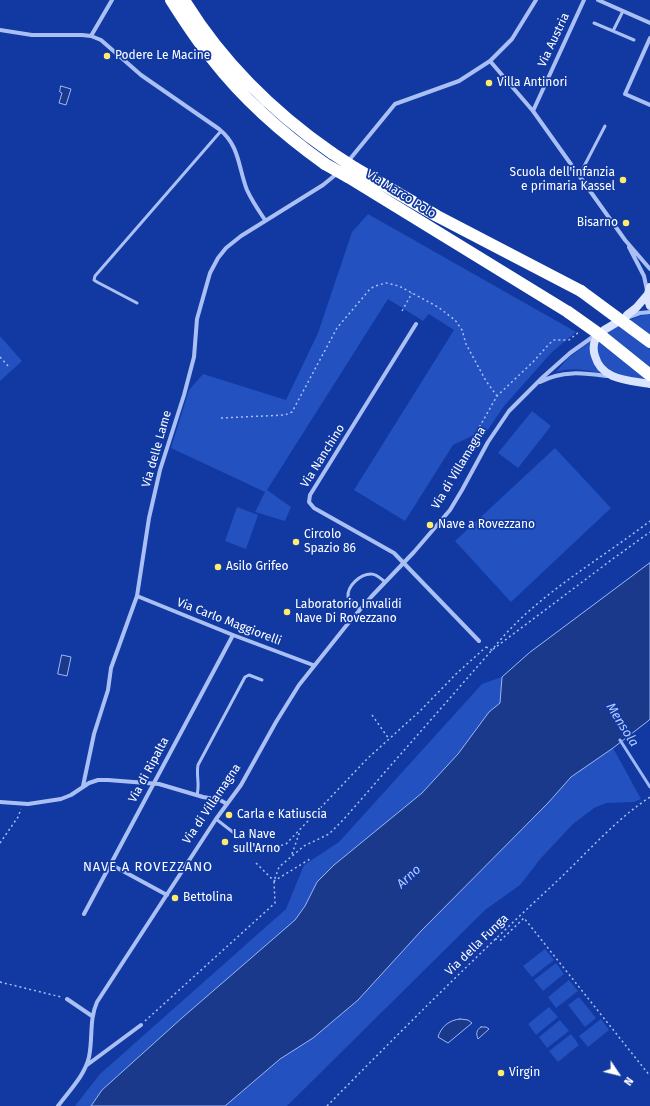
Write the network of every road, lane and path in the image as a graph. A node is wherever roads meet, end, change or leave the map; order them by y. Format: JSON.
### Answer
{"nodes":[{"id":1,"x":112,"y":0,"type":"edge"},
{"id":2,"x":170,"y":0,"type":"edge"},
{"id":3,"x":184,"y":0,"type":"edge"},
{"id":4,"x":536,"y":0,"type":"edge"},
{"id":5,"x":584,"y":0,"type":"edge"},
{"id":6,"x":598,"y":0,"type":"edge"},
{"id":7,"x":623,"y":11,"type":"junction"},
{"id":8,"x":594,"y":23,"type":"dead end"},
{"id":9,"x":650,"y":23,"type":"edge"},
{"id":10,"x":0,"y":30,"type":"edge"},
{"id":11,"x":613,"y":31,"type":"junction"},
{"id":12,"x":91,"y":36,"type":"junction"},
{"id":13,"x":650,"y":38,"type":"edge"},
{"id":14,"x":634,"y":40,"type":"dead end"},
{"id":15,"x":490,"y":61,"type":"junction"},
{"id":16,"x":650,"y":105,"type":"edge"},
{"id":17,"x":533,"y":111,"type":"junction"},
{"id":18,"x":605,"y":126,"type":"dead end"},
{"id":19,"x":221,"y":130,"type":"junction"},
{"id":20,"x":329,"y":158,"type":"junction"},
{"id":21,"x":351,"y":168,"type":"junction"},
{"id":22,"x":334,"y":176,"type":"dead end"},
{"id":23,"x":579,"y":176,"type":"junction"},
{"id":24,"x":265,"y":220,"type":"junction"},
{"id":25,"x":625,"y":240,"type":"junction"},
{"id":26,"x":650,"y":269,"type":"edge"},
{"id":27,"x":649,"y":291,"type":"edge"},
{"id":28,"x":412,"y":293,"type":"junction"},
{"id":29,"x":137,"y":303,"type":"dead end"},
{"id":30,"x":650,"y":306,"type":"edge"},
{"id":31,"x":402,"y":311,"type":"dead end"},
{"id":32,"x":650,"y":312,"type":"edge"},
{"id":33,"x":628,"y":316,"type":"joint"},
{"id":34,"x":416,"y":324,"type":"dead end"},
{"id":35,"x":581,"y":330,"type":"dead end"},
{"id":36,"x":595,"y":337,"type":"joint"},
{"id":37,"x":650,"y":342,"type":"edge"},
{"id":38,"x":0,"y":357,"type":"edge"},
{"id":39,"x":10,"y":368,"type":"dead end"},
{"id":40,"x":650,"y":375,"type":"edge"},
{"id":41,"x":609,"y":376,"type":"junction"},
{"id":42,"x":650,"y":384,"type":"edge"},
{"id":43,"x":497,"y":396,"type":"junction"},
{"id":44,"x":519,"y":400,"type":"junction"},
{"id":45,"x":221,"y":418,"type":"dead end"},
{"id":46,"x":472,"y":440,"type":"dead end"},
{"id":47,"x":650,"y":521,"type":"edge"},
{"id":48,"x":650,"y":532,"type":"edge"},
{"id":49,"x":404,"y":563,"type":"junction"},
{"id":50,"x":385,"y":582,"type":"junction"},
{"id":51,"x":137,"y":596,"type":"junction"},
{"id":52,"x":360,"y":610,"type":"junction"},
{"id":53,"x":233,"y":635,"type":"junction"},
{"id":54,"x":479,"y":641,"type":"dead end"},
{"id":55,"x":492,"y":650,"type":"junction"},
{"id":56,"x":313,"y":665,"type":"junction"},
{"id":57,"x":262,"y":680,"type":"dead end"},
{"id":58,"x":372,"y":715,"type":"dead end"},
{"id":59,"x":389,"y":739,"type":"junction"},
{"id":60,"x":153,"y":784,"type":"junction"},
{"id":61,"x":83,"y":786,"type":"junction"},
{"id":62,"x":197,"y":795,"type":"junction"},
{"id":63,"x":650,"y":797,"type":"edge"},
{"id":64,"x":0,"y":802,"type":"edge"},
{"id":65,"x":20,"y":804,"type":"junction"},
{"id":66,"x":227,"y":804,"type":"junction"},
{"id":67,"x":216,"y":819,"type":"junction"},
{"id":68,"x":300,"y":829,"type":"junction"},
{"id":69,"x":234,"y":833,"type":"dead end"},
{"id":70,"x":0,"y":843,"type":"edge"},
{"id":71,"x":277,"y":844,"type":"dead end"},
{"id":72,"x":292,"y":855,"type":"junction"},
{"id":73,"x":310,"y":859,"type":"dead end"},
{"id":74,"x":256,"y":863,"type":"dead end"},
{"id":75,"x":110,"y":864,"type":"junction"},
{"id":76,"x":274,"y":881,"type":"junction"},
{"id":77,"x":167,"y":896,"type":"junction"},
{"id":78,"x":84,"y":914,"type":"dead end"},
{"id":79,"x":495,"y":939,"type":"junction"},
{"id":80,"x":0,"y":982,"type":"edge"},
{"id":81,"x":66,"y":999,"type":"joint"},
{"id":82,"x":92,"y":1016,"type":"junction"},
{"id":83,"x":141,"y":1025,"type":"joint"},
{"id":84,"x":86,"y":1066,"type":"junction"},
{"id":85,"x":650,"y":1076,"type":"edge"},
{"id":86,"x":329,"y":1105,"type":"edge"},
{"id":87,"x":58,"y":1106,"type":"edge"}],
"edges":[{"from":1,"to":12,"type":"street"},
{"from":2,"to":20,"type":"highway","name":"Via Marco Polo"},
{"from":3,"to":20,"type":"highway","name":"Via Marco Polo"},
{"from":4,"to":15,"type":"street"},
{"from":5,"to":17,"type":"street","name":"Via Austria"},
{"from":6,"to":7,"type":"street"},
{"from":7,"to":9,"type":"street"},
{"from":7,"to":11,"type":"lane"},
{"from":8,"to":11,"type":"lane"},
{"from":10,"to":12,"type":"street"},
{"from":11,"to":14,"type":"lane"},
{"from":12,"to":19,"type":"street"},
{"from":13,"to":16,"type":"street"},
{"from":15,"to":17,"type":"street"},
{"from":15,"to":21,"type":"street"},
{"from":17,"to":23,"type":"street"},
{"from":18,"to":23,"type":"lane"},
{"from":19,"to":24,"type":"street"},
{"from":19,"to":29,"type":"lane"},
{"from":20,"to":21,"type":"highway","name":"Via Marco Polo","bridge":true},
{"from":21,"to":37,"type":"highway","name":"Via Marco Polo","bridge":true},
{"from":21,"to":40,"type":"highway","name":"Via Marco Polo","bridge":true},
{"from":22,"to":24,"type":"street","name":"Via delle Lame"},
{"from":23,"to":25,"type":"street"},
{"from":24,"to":51,"type":"street","name":"Via delle Lame"},
{"from":25,"to":26,"type":"street"},
{"from":25,"to":27,"type":"street"},
{"from":27,"to":30,"type":"street"},
{"from":27,"to":33,"type":"street"},
{"from":28,"to":31,"type":"path"},
{"from":28,"to":43,"type":"path"},
{"from":28,"to":45,"type":"path"},
{"from":32,"to":33,"type":"street"},
{"from":34,"to":49,"type":"street","name":"Via Nanchino"},
{"from":35,"to":43,"type":"path"},
{"from":36,"to":41,"type":"street"},
{"from":36,"to":44,"type":"street","name":"Via di Villamagna"},
{"from":38,"to":39,"type":"path"},
{"from":41,"to":42,"type":"street"},
{"from":41,"to":44,"type":"street","name":"Via di Villamagna"},
{"from":43,"to":46,"type":"path"},
{"from":44,"to":49,"type":"street","name":"Via di Villamagna"},
{"from":47,"to":55,"type":"path"},
{"from":48,"to":55,"type":"path"},
{"from":49,"to":50,"type":"street","name":"Via di Villamagna"},
{"from":49,"to":54,"type":"street"},
{"from":50,"to":52,"type":"street","name":"Via di Villamagna"},
{"from":50,"to":52,"type":"lane"},
{"from":51,"to":53,"type":"street","name":"Via Carlo Maggiorelli"},
{"from":51,"to":61,"type":"street","name":"Via delle Lame"},
{"from":52,"to":56,"type":"street","name":"Via di Villamagna"},
{"from":53,"to":56,"type":"street","name":"Via Carlo Maggiorelli"},
{"from":53,"to":60,"type":"street","name":"Via di Ripalta"},
{"from":55,"to":59,"type":"path"},
{"from":55,"to":72,"type":"path"},
{"from":56,"to":66,"type":"street","name":"Via di Villamagna"},
{"from":57,"to":62,"type":"lane"},
{"from":58,"to":59,"type":"path"},
{"from":59,"to":68,"type":"path"},
{"from":60,"to":61,"type":"street"},
{"from":60,"to":62,"type":"street"},
{"from":60,"to":75,"type":"street","name":"Via di Ripalta"},
{"from":61,"to":65,"type":"street"},
{"from":62,"to":66,"type":"street"},
{"from":63,"to":79,"type":"path","name":"Via della Funga"},
{"from":64,"to":65,"type":"street"},
{"from":65,"to":70,"type":"path"},
{"from":66,"to":67,"type":"street","name":"Via di Villamagna"},
{"from":67,"to":69,"type":"lane"},
{"from":67,"to":77,"type":"street","name":"Via di Villamagna"},
{"from":68,"to":71,"type":"path"},
{"from":68,"to":72,"type":"path"},
{"from":72,"to":76,"type":"path"},
{"from":73,"to":76,"type":"path"},
{"from":74,"to":76,"type":"path"},
{"from":75,"to":77,"type":"street"},
{"from":75,"to":78,"type":"street","name":"Via di Ripalta"},
{"from":76,"to":83,"type":"path"},
{"from":77,"to":82,"type":"street","name":"Via di Villamagna"},
{"from":79,"to":85,"type":"path"},
{"from":79,"to":86,"type":"path","name":"Via della Funga"},
{"from":80,"to":81,"type":"path"},
{"from":81,"to":82,"type":"street"},
{"from":82,"to":84,"type":"street","name":"Via di Villamagna"},
{"from":83,"to":84,"type":"street","name":"Via di Villamagna"},
{"from":84,"to":87,"type":"street","name":"Via di Villamagna"}]}
